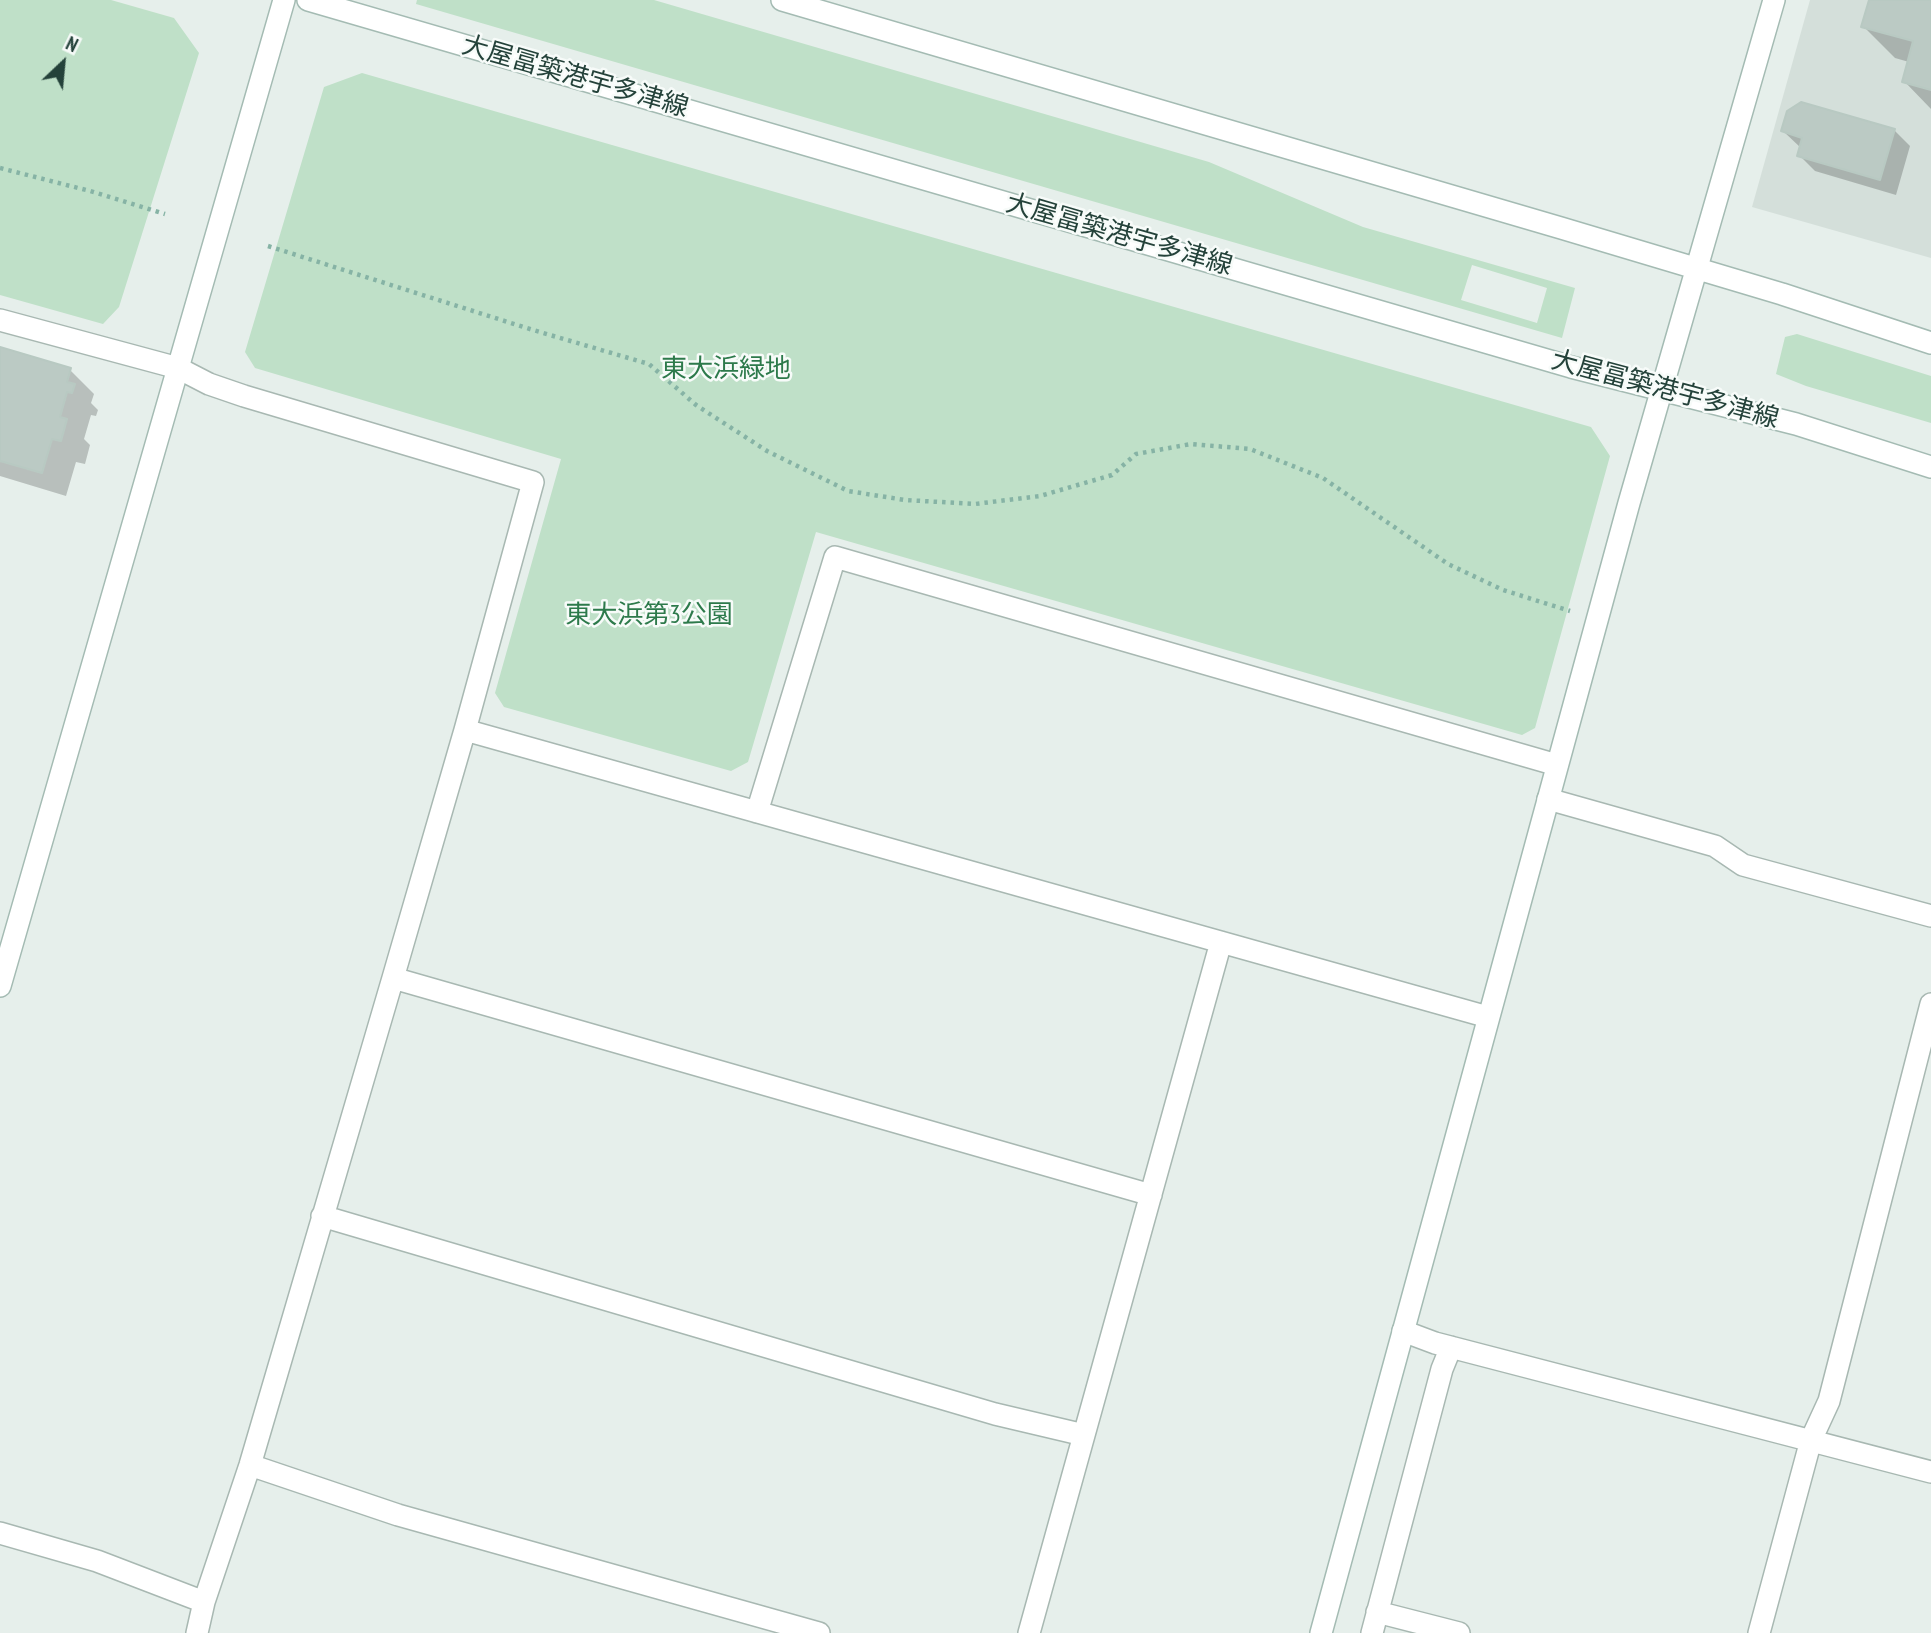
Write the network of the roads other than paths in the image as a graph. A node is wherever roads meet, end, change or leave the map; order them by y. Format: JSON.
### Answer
{"nodes":[{"id":1,"x":284,"y":0,"type":"edge"},
{"id":2,"x":308,"y":0,"type":"edge"},
{"id":3,"x":782,"y":0,"type":"edge"},
{"id":4,"x":1774,"y":0,"type":"edge"},
{"id":5,"x":1697,"y":269,"type":"junction"},
{"id":6,"x":0,"y":320,"type":"edge"},
{"id":7,"x":1931,"y":343,"type":"edge"},
{"id":8,"x":178,"y":368,"type":"junction"},
{"id":9,"x":1662,"y":390,"type":"junction"},
{"id":10,"x":1931,"y":467,"type":"edge"},
{"id":11,"x":465,"y":730,"type":"junction"},
{"id":12,"x":1557,"y":765,"type":"junction"},
{"id":13,"x":1548,"y":799,"type":"junction"},
{"id":14,"x":757,"y":812,"type":"junction"},
{"id":15,"x":1931,"y":916,"type":"edge"},
{"id":16,"x":1222,"y":942,"type":"junction"},
{"id":17,"x":393,"y":978,"type":"junction"},
{"id":18,"x":0,"y":986,"type":"edge"},
{"id":19,"x":1931,"y":1004,"type":"edge"},
{"id":20,"x":1488,"y":1017,"type":"junction"},
{"id":21,"x":1151,"y":1195,"type":"junction"},
{"id":22,"x":322,"y":1216,"type":"junction"},
{"id":23,"x":1403,"y":1332,"type":"junction"},
{"id":24,"x":1451,"y":1347,"type":"junction"},
{"id":25,"x":1084,"y":1435,"type":"junction"},
{"id":26,"x":1811,"y":1440,"type":"junction"},
{"id":27,"x":250,"y":1465,"type":"junction"},
{"id":28,"x":1931,"y":1472,"type":"edge"},
{"id":29,"x":0,"y":1533,"type":"edge"},
{"id":30,"x":204,"y":1602,"type":"junction"},
{"id":31,"x":1377,"y":1612,"type":"junction"},
{"id":32,"x":197,"y":1633,"type":"edge"},
{"id":33,"x":819,"y":1633,"type":"edge"},
{"id":34,"x":1029,"y":1633,"type":"edge"},
{"id":35,"x":1321,"y":1633,"type":"edge"},
{"id":36,"x":1372,"y":1633,"type":"edge"},
{"id":37,"x":1459,"y":1633,"type":"edge"},
{"id":38,"x":1759,"y":1633,"type":"edge"}],
"edges":[{"from":1,"to":8,"type":"street"},
{"from":2,"to":9,"type":"street","name":"大屋冨築港宇多津線"},
{"from":3,"to":5,"type":"street"},
{"from":4,"to":5,"type":"street"},
{"from":5,"to":7,"type":"street"},
{"from":5,"to":9,"type":"street"},
{"from":6,"to":8,"type":"street"},
{"from":8,"to":11,"type":"street"},
{"from":8,"to":18,"type":"street"},
{"from":9,"to":10,"type":"street","name":"大屋冨築港宇多津線"},
{"from":9,"to":12,"type":"street"},
{"from":11,"to":14,"type":"street"},
{"from":11,"to":17,"type":"street"},
{"from":12,"to":13,"type":"street"},
{"from":12,"to":14,"type":"street"},
{"from":13,"to":15,"type":"street"},
{"from":13,"to":20,"type":"street"},
{"from":14,"to":16,"type":"street"},
{"from":16,"to":20,"type":"street"},
{"from":16,"to":21,"type":"street"},
{"from":17,"to":21,"type":"street"},
{"from":17,"to":22,"type":"street"},
{"from":19,"to":26,"type":"street"},
{"from":20,"to":23,"type":"street"},
{"from":21,"to":25,"type":"street"},
{"from":22,"to":25,"type":"street"},
{"from":22,"to":27,"type":"street"},
{"from":23,"to":24,"type":"street"},
{"from":23,"to":35,"type":"street"},
{"from":24,"to":26,"type":"street"},
{"from":24,"to":31,"type":"street"},
{"from":25,"to":34,"type":"street"},
{"from":26,"to":28,"type":"street"},
{"from":26,"to":38,"type":"street"},
{"from":27,"to":30,"type":"street"},
{"from":27,"to":33,"type":"street"},
{"from":29,"to":30,"type":"street"},
{"from":30,"to":32,"type":"street"},
{"from":31,"to":36,"type":"street"},
{"from":31,"to":37,"type":"street"}]}
